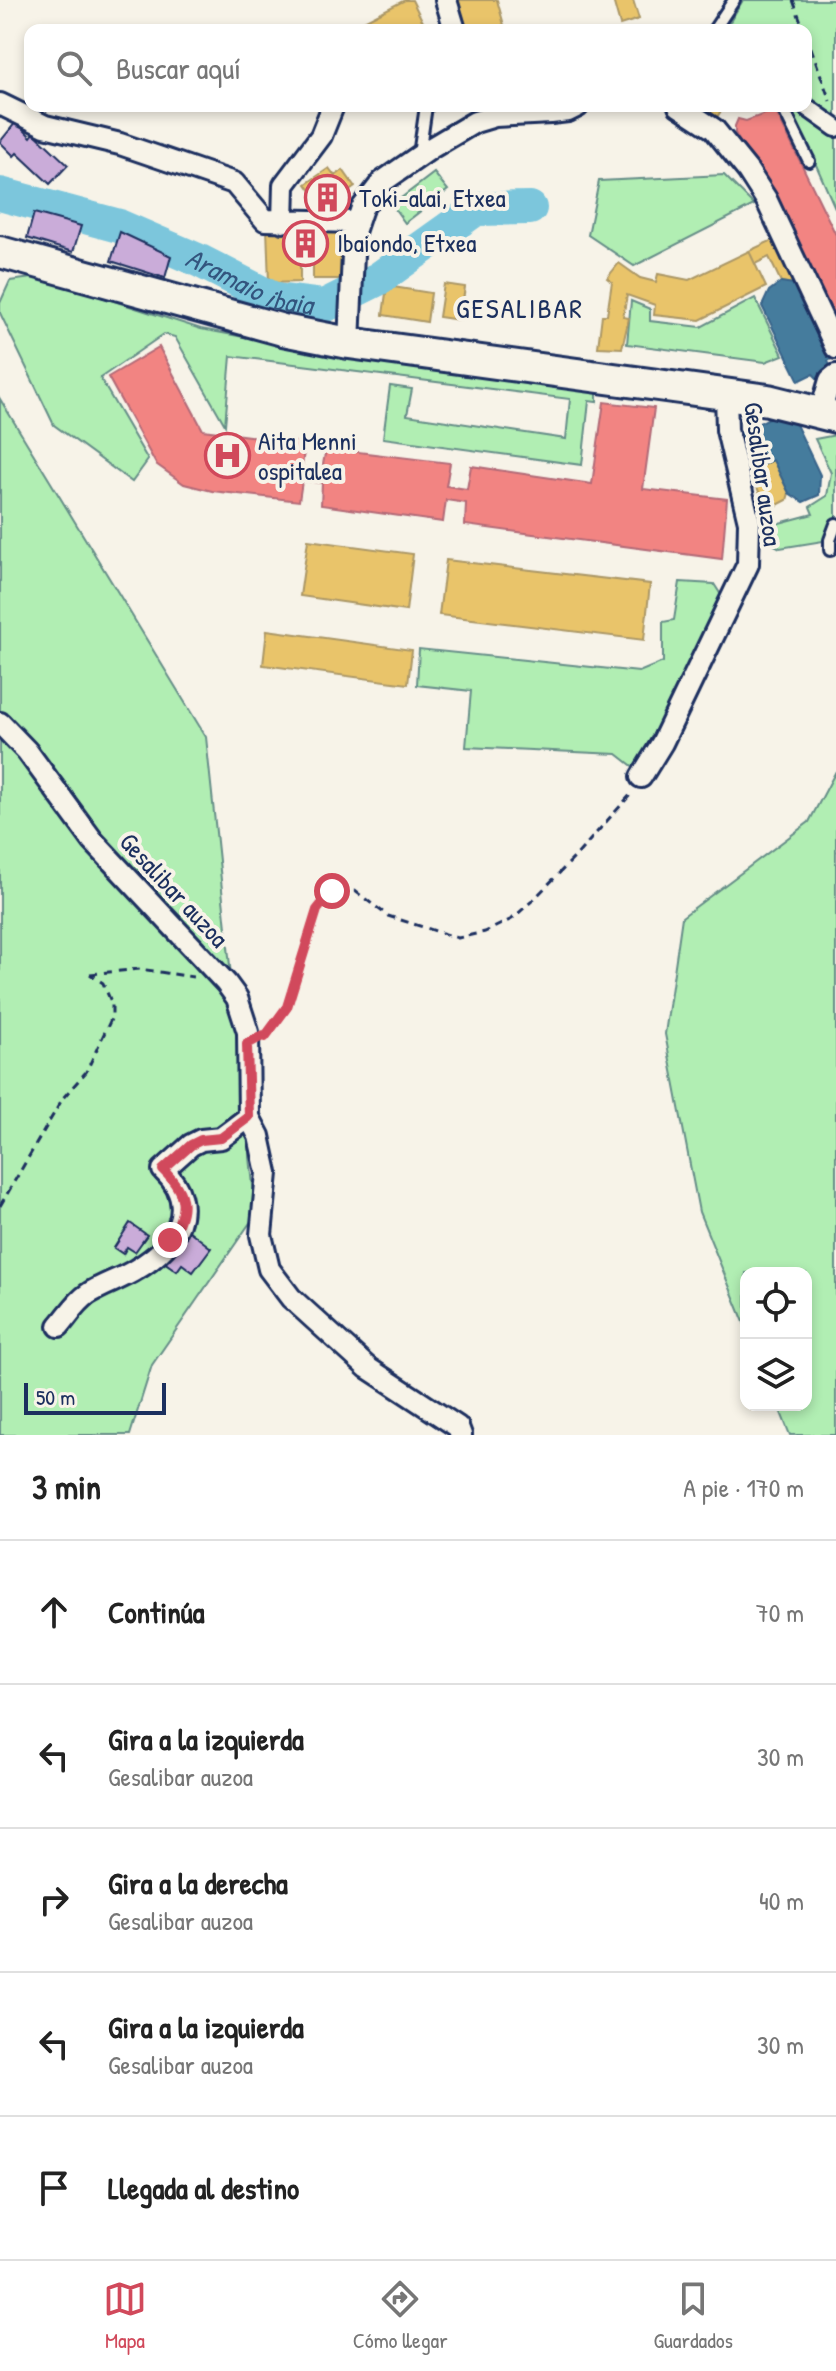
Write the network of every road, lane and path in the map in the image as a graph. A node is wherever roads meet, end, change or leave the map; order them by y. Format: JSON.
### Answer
{"nodes":[{"id":1,"x":446,"y":0,"type":"edge"},
{"id":2,"x":734,"y":0,"type":"edge"},
{"id":3,"x":793,"y":0,"type":"edge"},
{"id":4,"x":453,"y":24,"type":"edge"},
{"id":5,"x":718,"y":24,"type":"edge"},
{"id":6,"x":802,"y":24,"type":"edge"},
{"id":7,"x":812,"y":51,"type":"edge"},
{"id":8,"x":824,"y":84,"type":"junction"},
{"id":9,"x":815,"y":88,"type":"dead end"},
{"id":10,"x":0,"y":104,"type":"edge"},
{"id":11,"x":832,"y":105,"type":"dead end"},
{"id":12,"x":812,"y":111,"type":"edge"},
{"id":13,"x":331,"y":112,"type":"edge"},
{"id":14,"x":425,"y":112,"type":"edge"},
{"id":15,"x":482,"y":112,"type":"edge"},
{"id":16,"x":559,"y":112,"type":"edge"},
{"id":17,"x":688,"y":112,"type":"edge"},
{"id":18,"x":785,"y":112,"type":"edge"},
{"id":19,"x":836,"y":128,"type":"edge"},
{"id":20,"x":419,"y":156,"type":"junction"},
{"id":21,"x":809,"y":161,"type":"dead end"},
{"id":22,"x":274,"y":221,"type":"junction"},
{"id":23,"x":357,"y":222,"type":"junction"},
{"id":24,"x":0,"y":252,"type":"edge"},
{"id":25,"x":350,"y":328,"type":"junction"},
{"id":26,"x":836,"y":348,"type":"edge"},
{"id":27,"x":836,"y":375,"type":"edge"},
{"id":28,"x":726,"y":393,"type":"junction"},
{"id":29,"x":828,"y":416,"type":"edge"},
{"id":30,"x":836,"y":524,"type":"edge"},
{"id":31,"x":830,"y":550,"type":"dead end"},
{"id":32,"x":0,"y":723,"type":"edge"},
{"id":33,"x":641,"y":777,"type":"joint"},
{"id":34,"x":231,"y":989,"type":"junction"},
{"id":35,"x":247,"y":1044,"type":"junction"},
{"id":36,"x":249,"y":1117,"type":"junction"},
{"id":37,"x":0,"y":1206,"type":"edge"},
{"id":38,"x":59,"y":1326,"type":"dead end"},
{"id":39,"x":461,"y":1435,"type":"edge"}],
"edges":[{"from":1,"to":4,"type":"street"},
{"from":2,"to":5,"type":"lane"},
{"from":3,"to":6,"type":"path"},
{"from":7,"to":8,"type":"path"},
{"from":8,"to":9,"type":"path"},
{"from":8,"to":11,"type":"path"},
{"from":10,"to":22,"type":"street"},
{"from":12,"to":19,"type":"street"},
{"from":13,"to":22,"type":"street"},
{"from":14,"to":20,"type":"lane"},
{"from":15,"to":16,"type":"street"},
{"from":15,"to":20,"type":"street"},
{"from":17,"to":26,"type":"street"},
{"from":18,"to":21,"type":"lane"},
{"from":20,"to":23,"type":"street"},
{"from":22,"to":23,"type":"street"},
{"from":23,"to":25,"type":"street"},
{"from":24,"to":25,"type":"main road"},
{"from":25,"to":28,"type":"main road"},
{"from":27,"to":29,"type":"street"},
{"from":28,"to":29,"type":"main road"},
{"from":28,"to":33,"type":"street","name":"Gesalibar auzoa"},
{"from":30,"to":31,"type":"lane"},
{"from":32,"to":34,"type":"street","name":"Gesalibar auzoa"},
{"from":33,"to":35,"type":"path"},
{"from":34,"to":35,"type":"street","name":"Gesalibar auzoa"},
{"from":34,"to":37,"type":"path"},
{"from":35,"to":36,"type":"street","name":"Gesalibar auzoa"},
{"from":36,"to":38,"type":"street"},
{"from":36,"to":39,"type":"street","name":"Gesalibar auzoa"}]}
